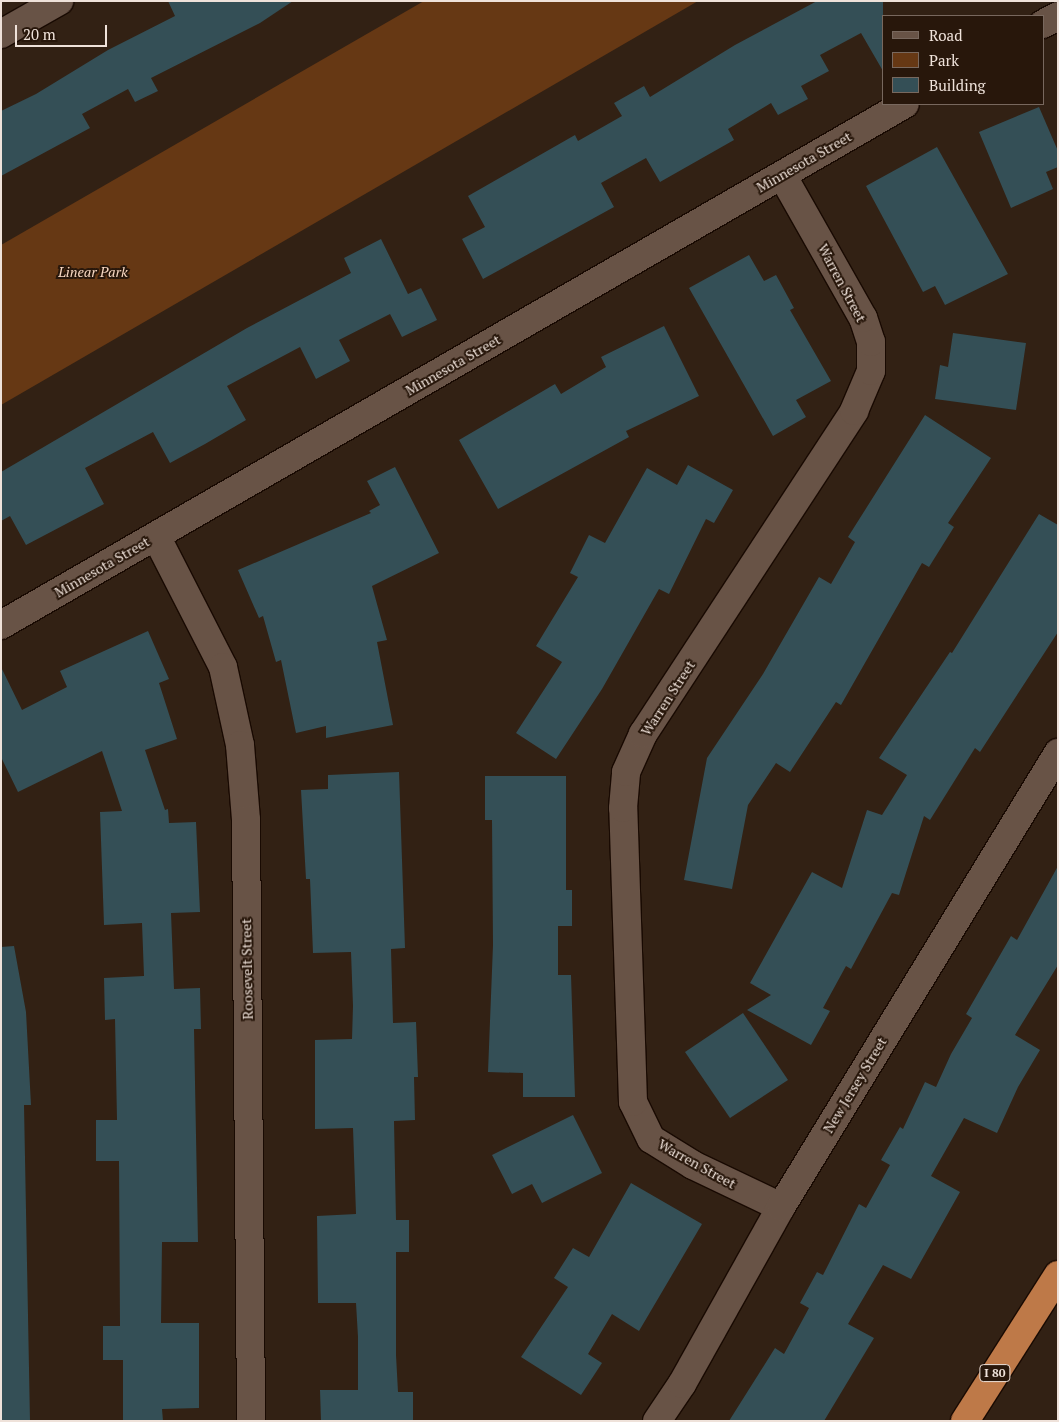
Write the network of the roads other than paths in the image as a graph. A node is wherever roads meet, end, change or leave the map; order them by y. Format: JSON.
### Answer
{"nodes":[{"id":1,"x":59,"y":1,"type":"edge"},
{"id":2,"x":1058,"y":16,"type":"edge"},
{"id":3,"x":1044,"y":23,"type":"edge"},
{"id":4,"x":1,"y":34,"type":"edge"},
{"id":5,"x":903,"y":105,"type":"edge"},
{"id":6,"x":782,"y":175,"type":"junction"},
{"id":7,"x":156,"y":536,"type":"junction"},
{"id":8,"x":1,"y":625,"type":"edge"},
{"id":9,"x":1058,"y":753,"type":"edge"},
{"id":10,"x":781,"y":1207,"type":"junction"},
{"id":11,"x":1058,"y":1275,"type":"edge"},
{"id":12,"x":1025,"y":1326,"type":"junction"},
{"id":13,"x":251,"y":1421,"type":"edge"},
{"id":14,"x":657,"y":1421,"type":"edge"},
{"id":15,"x":948,"y":1421,"type":"edge"},
{"id":16,"x":965,"y":1421,"type":"edge"}],
"edges":[{"from":1,"to":4,"type":"street"},
{"from":2,"to":3,"type":"street"},
{"from":5,"to":6,"type":"street","name":"Minnesota Street"},
{"from":6,"to":7,"type":"street","name":"Minnesota Street"},
{"from":6,"to":10,"type":"street","name":"Warren Street"},
{"from":7,"to":8,"type":"street","name":"Minnesota Street"},
{"from":7,"to":13,"type":"street","name":"Roosevelt Street"},
{"from":9,"to":10,"type":"street","name":"New Jersey Street"},
{"from":10,"to":14,"type":"street","name":"New Jersey Street"},
{"from":11,"to":12,"type":"highway","number":"I 80"},
{"from":12,"to":15,"type":"highway"},
{"from":12,"to":16,"type":"highway","number":"I 80"}]}
